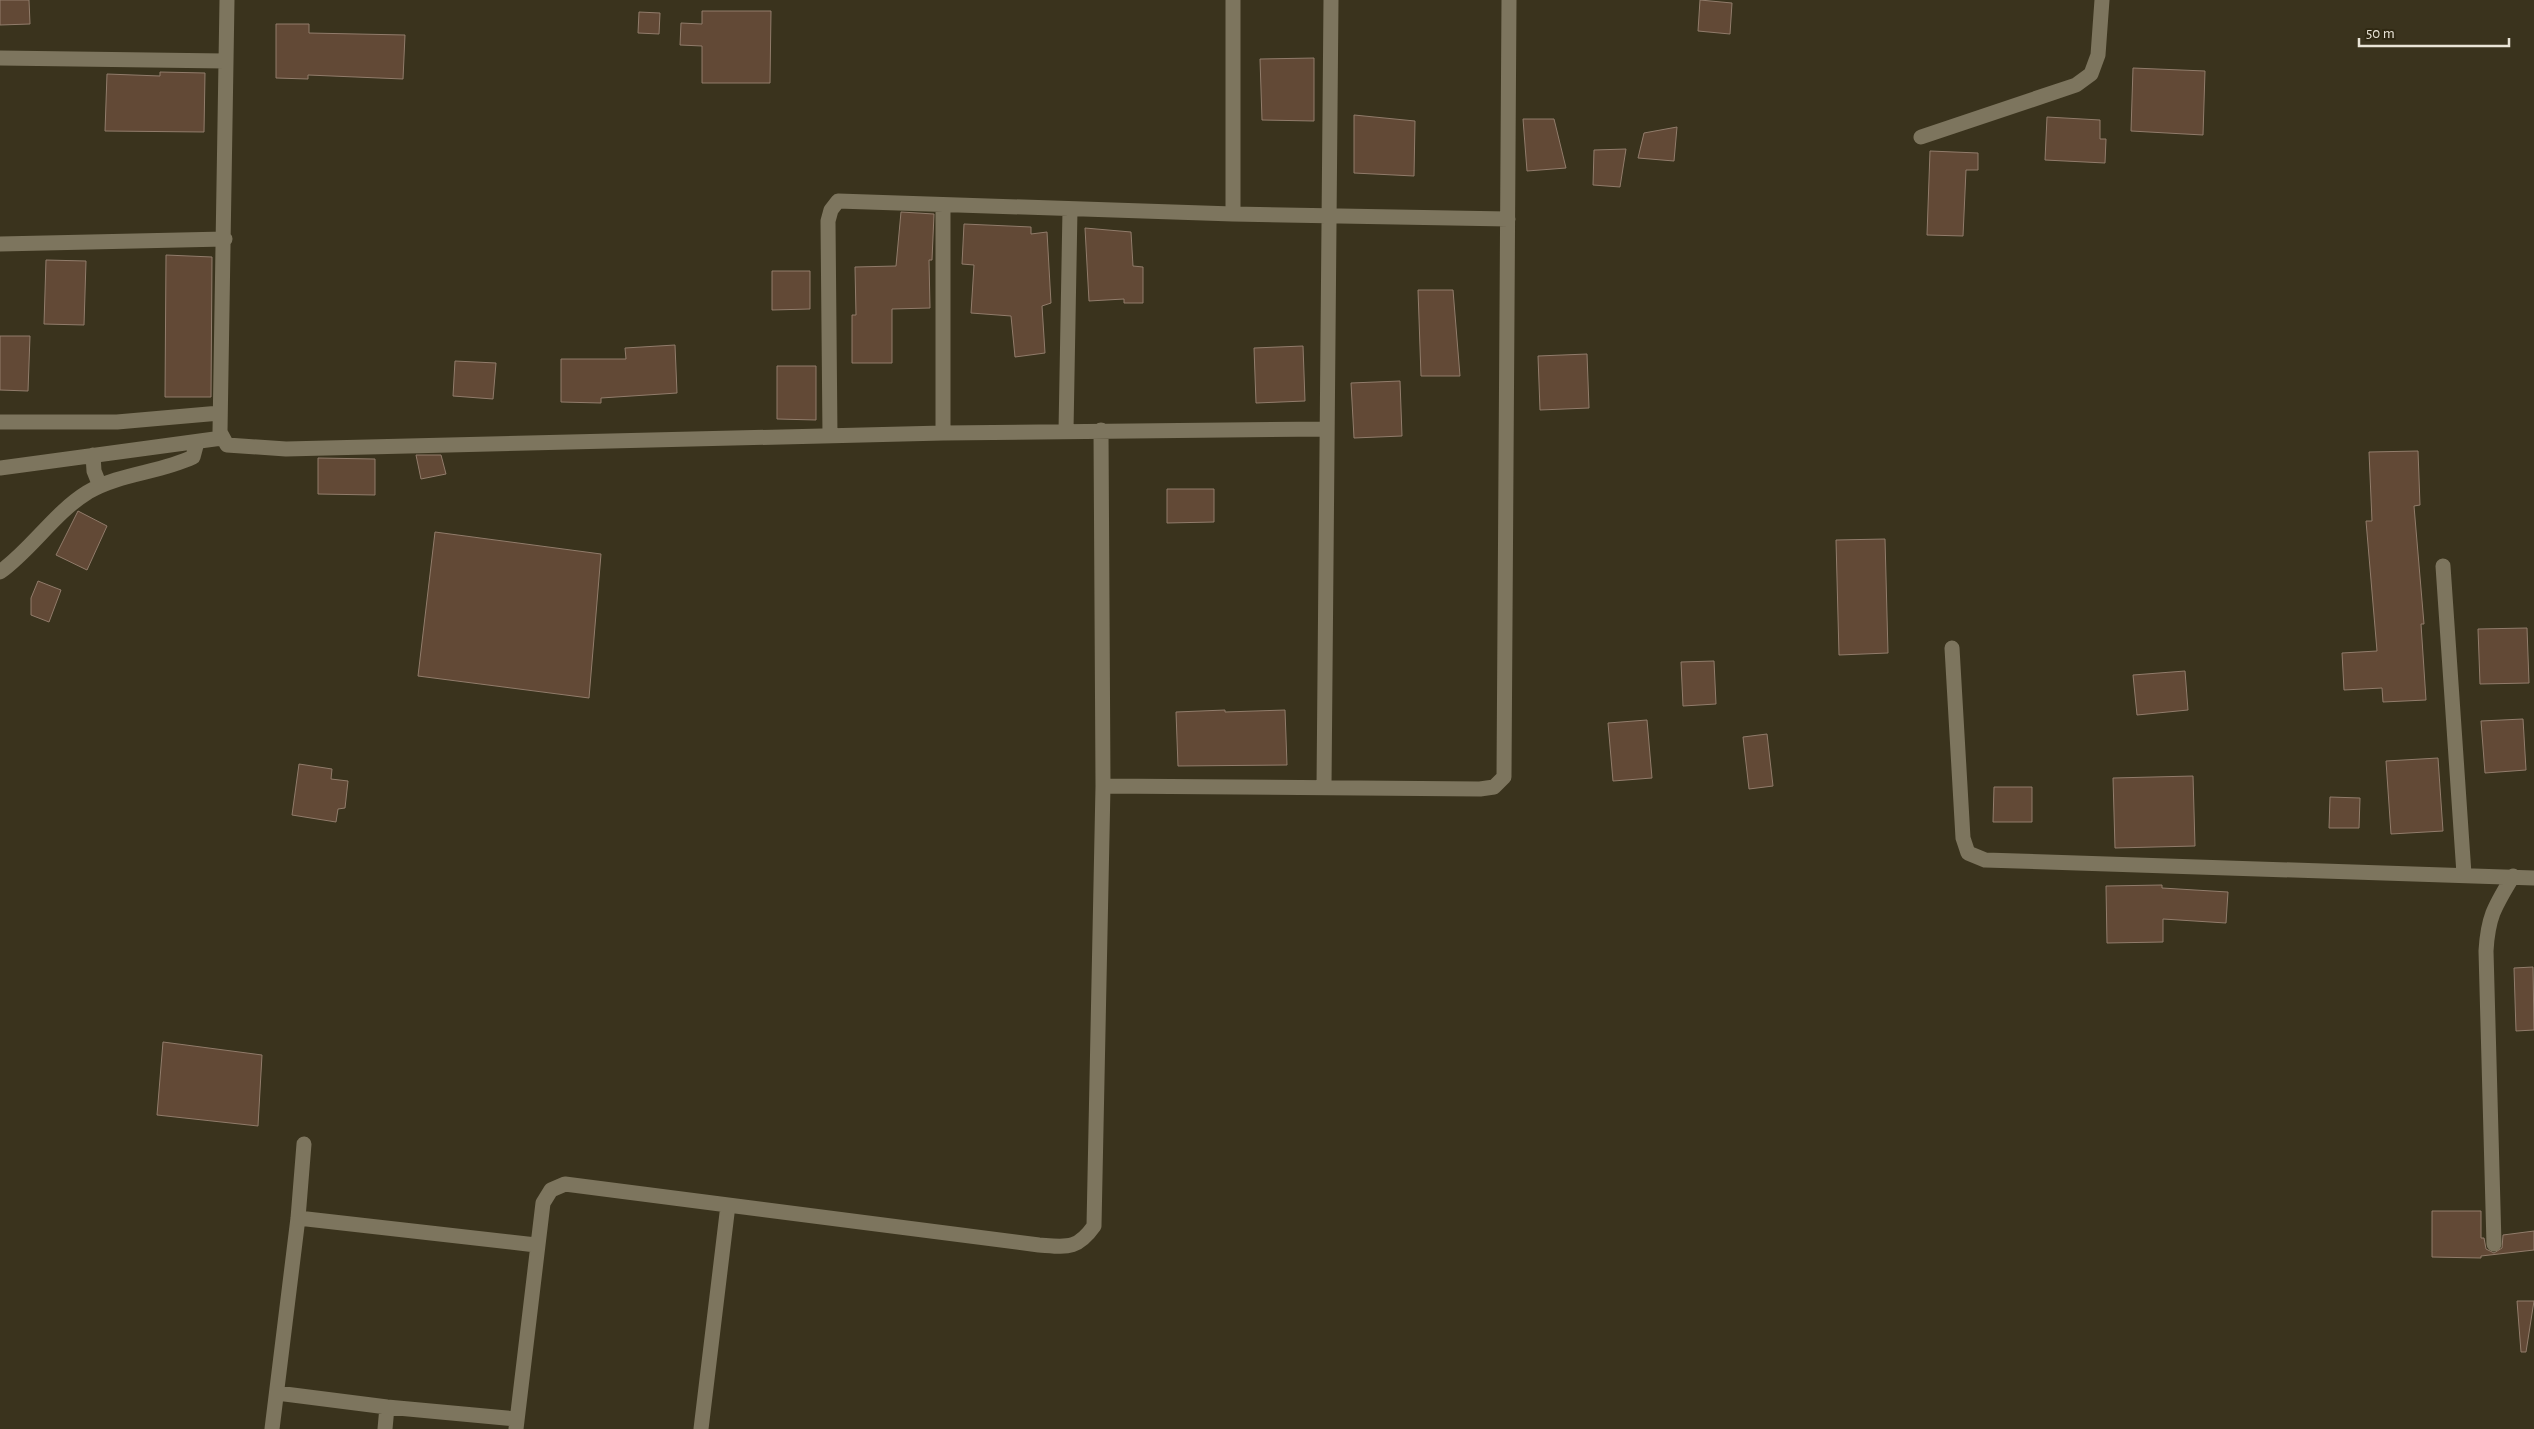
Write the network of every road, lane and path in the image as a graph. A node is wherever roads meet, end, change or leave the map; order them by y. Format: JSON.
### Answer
{"nodes":[{"id":1,"x":227,"y":0,"type":"edge"},
{"id":2,"x":1234,"y":0,"type":"edge"},
{"id":3,"x":1331,"y":0,"type":"edge"},
{"id":4,"x":1510,"y":0,"type":"edge"},
{"id":5,"x":2102,"y":0,"type":"edge"},
{"id":6,"x":0,"y":58,"type":"edge"},
{"id":7,"x":226,"y":61,"type":"junction"},
{"id":8,"x":1921,"y":137,"type":"dead end"},
{"id":9,"x":943,"y":205,"type":"junction"},
{"id":10,"x":1070,"y":209,"type":"junction"},
{"id":11,"x":1233,"y":214,"type":"junction"},
{"id":12,"x":1331,"y":215,"type":"junction"},
{"id":13,"x":1508,"y":219,"type":"junction"},
{"id":14,"x":225,"y":239,"type":"junction"},
{"id":15,"x":0,"y":244,"type":"edge"},
{"id":16,"x":220,"y":413,"type":"junction"},
{"id":17,"x":0,"y":422,"type":"edge"},
{"id":18,"x":1327,"y":429,"type":"junction"},
{"id":19,"x":1100,"y":430,"type":"junction"},
{"id":20,"x":1066,"y":431,"type":"junction"},
{"id":21,"x":943,"y":433,"type":"junction"},
{"id":22,"x":830,"y":436,"type":"junction"},
{"id":23,"x":222,"y":438,"type":"junction"},
{"id":24,"x":197,"y":442,"type":"junction"},
{"id":25,"x":93,"y":455,"type":"junction"},
{"id":26,"x":0,"y":468,"type":"edge"},
{"id":27,"x":100,"y":486,"type":"junction"},
{"id":28,"x":2443,"y":566,"type":"dead end"},
{"id":29,"x":0,"y":572,"type":"edge"},
{"id":30,"x":1952,"y":648,"type":"dead end"},
{"id":31,"x":1103,"y":786,"type":"junction"},
{"id":32,"x":1324,"y":787,"type":"junction"},
{"id":33,"x":2464,"y":874,"type":"junction"},
{"id":34,"x":2513,"y":876,"type":"junction"},
{"id":35,"x":2534,"y":878,"type":"edge"},
{"id":36,"x":304,"y":1144,"type":"dead end"},
{"id":37,"x":728,"y":1205,"type":"junction"},
{"id":38,"x":298,"y":1218,"type":"junction"},
{"id":39,"x":2494,"y":1244,"type":"dead end"},
{"id":40,"x":536,"y":1245,"type":"junction"},
{"id":41,"x":277,"y":1393,"type":"junction"},
{"id":42,"x":387,"y":1407,"type":"junction"},
{"id":43,"x":516,"y":1424,"type":"edge"},
{"id":44,"x":272,"y":1429,"type":"edge"},
{"id":45,"x":385,"y":1429,"type":"edge"},
{"id":46,"x":701,"y":1429,"type":"edge"}],
"edges":[{"from":1,"to":7,"type":"street"},
{"from":2,"to":11,"type":"street"},
{"from":3,"to":12,"type":"street"},
{"from":4,"to":13,"type":"street"},
{"from":5,"to":8,"type":"street"},
{"from":6,"to":7,"type":"street"},
{"from":7,"to":14,"type":"street"},
{"from":9,"to":10,"type":"street"},
{"from":9,"to":21,"type":"street"},
{"from":9,"to":22,"type":"street"},
{"from":10,"to":11,"type":"street"},
{"from":10,"to":20,"type":"street"},
{"from":11,"to":12,"type":"street"},
{"from":12,"to":13,"type":"street"},
{"from":12,"to":18,"type":"street"},
{"from":13,"to":32,"type":"street"},
{"from":14,"to":15,"type":"street"},
{"from":14,"to":16,"type":"street"},
{"from":16,"to":17,"type":"street"},
{"from":16,"to":23,"type":"street"},
{"from":18,"to":19,"type":"street"},
{"from":18,"to":32,"type":"street"},
{"from":19,"to":20,"type":"street"},
{"from":19,"to":31,"type":"street"},
{"from":20,"to":21,"type":"street"},
{"from":21,"to":22,"type":"street"},
{"from":22,"to":23,"type":"street"},
{"from":23,"to":24,"type":"street"},
{"from":24,"to":25,"type":"street"},
{"from":24,"to":27,"type":"street"},
{"from":25,"to":26,"type":"street"},
{"from":25,"to":27,"type":"street"},
{"from":27,"to":29,"type":"street"},
{"from":28,"to":33,"type":"street"},
{"from":30,"to":33,"type":"street"},
{"from":31,"to":32,"type":"street"},
{"from":31,"to":37,"type":"street"},
{"from":33,"to":34,"type":"street"},
{"from":34,"to":35,"type":"street"},
{"from":34,"to":39,"type":"street"},
{"from":36,"to":38,"type":"street"},
{"from":37,"to":40,"type":"street"},
{"from":37,"to":46,"type":"street"},
{"from":38,"to":40,"type":"street"},
{"from":38,"to":41,"type":"street"},
{"from":40,"to":43,"type":"street"},
{"from":41,"to":42,"type":"street"},
{"from":41,"to":44,"type":"street"},
{"from":42,"to":43,"type":"street"},
{"from":42,"to":45,"type":"street"}]}
